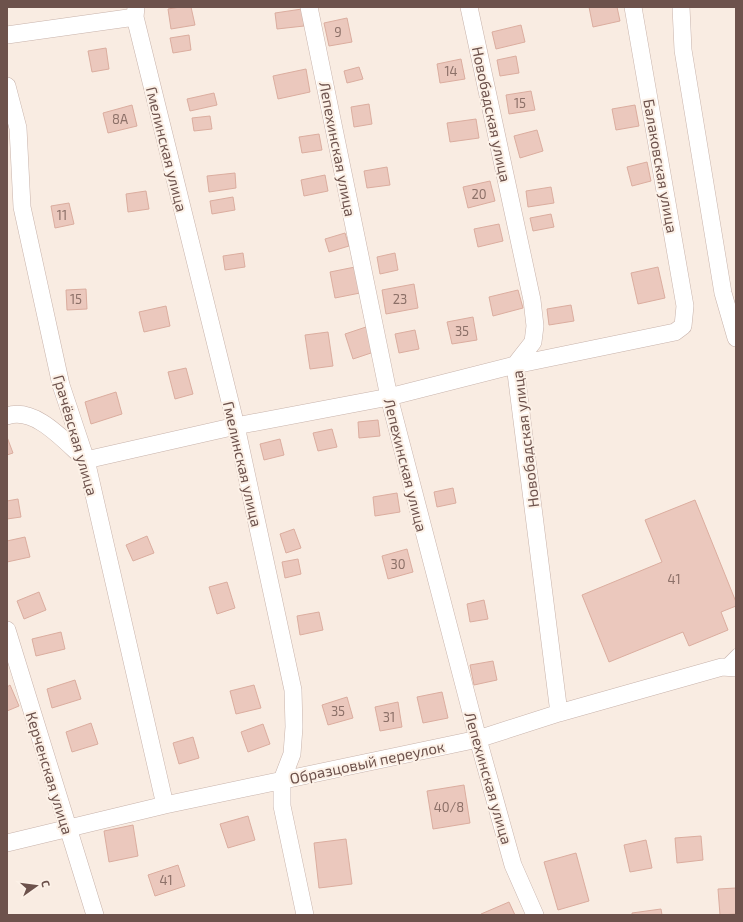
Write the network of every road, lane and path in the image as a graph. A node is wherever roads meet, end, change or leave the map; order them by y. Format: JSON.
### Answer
{"nodes":[{"id":1,"x":309,"y":7,"type":"edge"},
{"id":2,"x":469,"y":7,"type":"edge"},
{"id":3,"x":633,"y":7,"type":"edge"},
{"id":4,"x":683,"y":9,"type":"edge"},
{"id":5,"x":135,"y":12,"type":"edge"},
{"id":6,"x":7,"y":35,"type":"edge"},
{"id":7,"x":7,"y":86,"type":"edge"},
{"id":8,"x":736,"y":338,"type":"edge"},
{"id":9,"x":515,"y":365,"type":"junction"},
{"id":10,"x":389,"y":397,"type":"junction"},
{"id":11,"x":7,"y":416,"type":"edge"},
{"id":12,"x":236,"y":426,"type":"junction"},
{"id":13,"x":86,"y":460,"type":"junction"},
{"id":14,"x":7,"y":630,"type":"edge"},
{"id":15,"x":736,"y":653,"type":"edge"},
{"id":16,"x":729,"y":668,"type":"edge"},
{"id":17,"x":559,"y":713,"type":"junction"},
{"id":18,"x":478,"y":739,"type":"junction"},
{"id":19,"x":282,"y":780,"type":"junction"},
{"id":20,"x":165,"y":805,"type":"junction"},
{"id":21,"x":67,"y":829,"type":"junction"},
{"id":22,"x":7,"y":843,"type":"edge"},
{"id":23,"x":95,"y":915,"type":"edge"},
{"id":24,"x":305,"y":915,"type":"edge"},
{"id":25,"x":536,"y":915,"type":"edge"}],
"edges":[{"from":1,"to":10,"type":"street","name":"Лепехинская улица"},
{"from":2,"to":9,"type":"street","name":"Новобадская улица"},
{"from":3,"to":9,"type":"street","name":"Балаковская улица"},
{"from":4,"to":8,"type":"street"},
{"from":5,"to":6,"type":"street"},
{"from":5,"to":12,"type":"street","name":"Гмелинская улица"},
{"from":7,"to":13,"type":"street","name":"Грачёвская улица"},
{"from":9,"to":10,"type":"street"},
{"from":9,"to":17,"type":"street","name":"Новобадская улица"},
{"from":10,"to":12,"type":"street"},
{"from":10,"to":18,"type":"street","name":"Лепехинская улица"},
{"from":11,"to":13,"type":"street"},
{"from":12,"to":13,"type":"street"},
{"from":12,"to":19,"type":"street","name":"Гмелинская улица"},
{"from":13,"to":20,"type":"street","name":"Грачёвская улица"},
{"from":14,"to":21,"type":"street","name":"Керченская улица"},
{"from":15,"to":16,"type":"lane"},
{"from":16,"to":17,"type":"street","name":"Образцовый переулок"},
{"from":17,"to":18,"type":"street","name":"Образцовый переулок"},
{"from":18,"to":19,"type":"street","name":"Образцовый переулок"},
{"from":18,"to":25,"type":"street","name":"Лепехинская улица"},
{"from":19,"to":20,"type":"street","name":"Образцовый переулок"},
{"from":19,"to":24,"type":"street","name":"Гмелинская улица"},
{"from":20,"to":21,"type":"street","name":"Образцовый переулок"},
{"from":21,"to":22,"type":"street","name":"Образцовый переулок"},
{"from":21,"to":23,"type":"street","name":"Керченская улица"}]}
